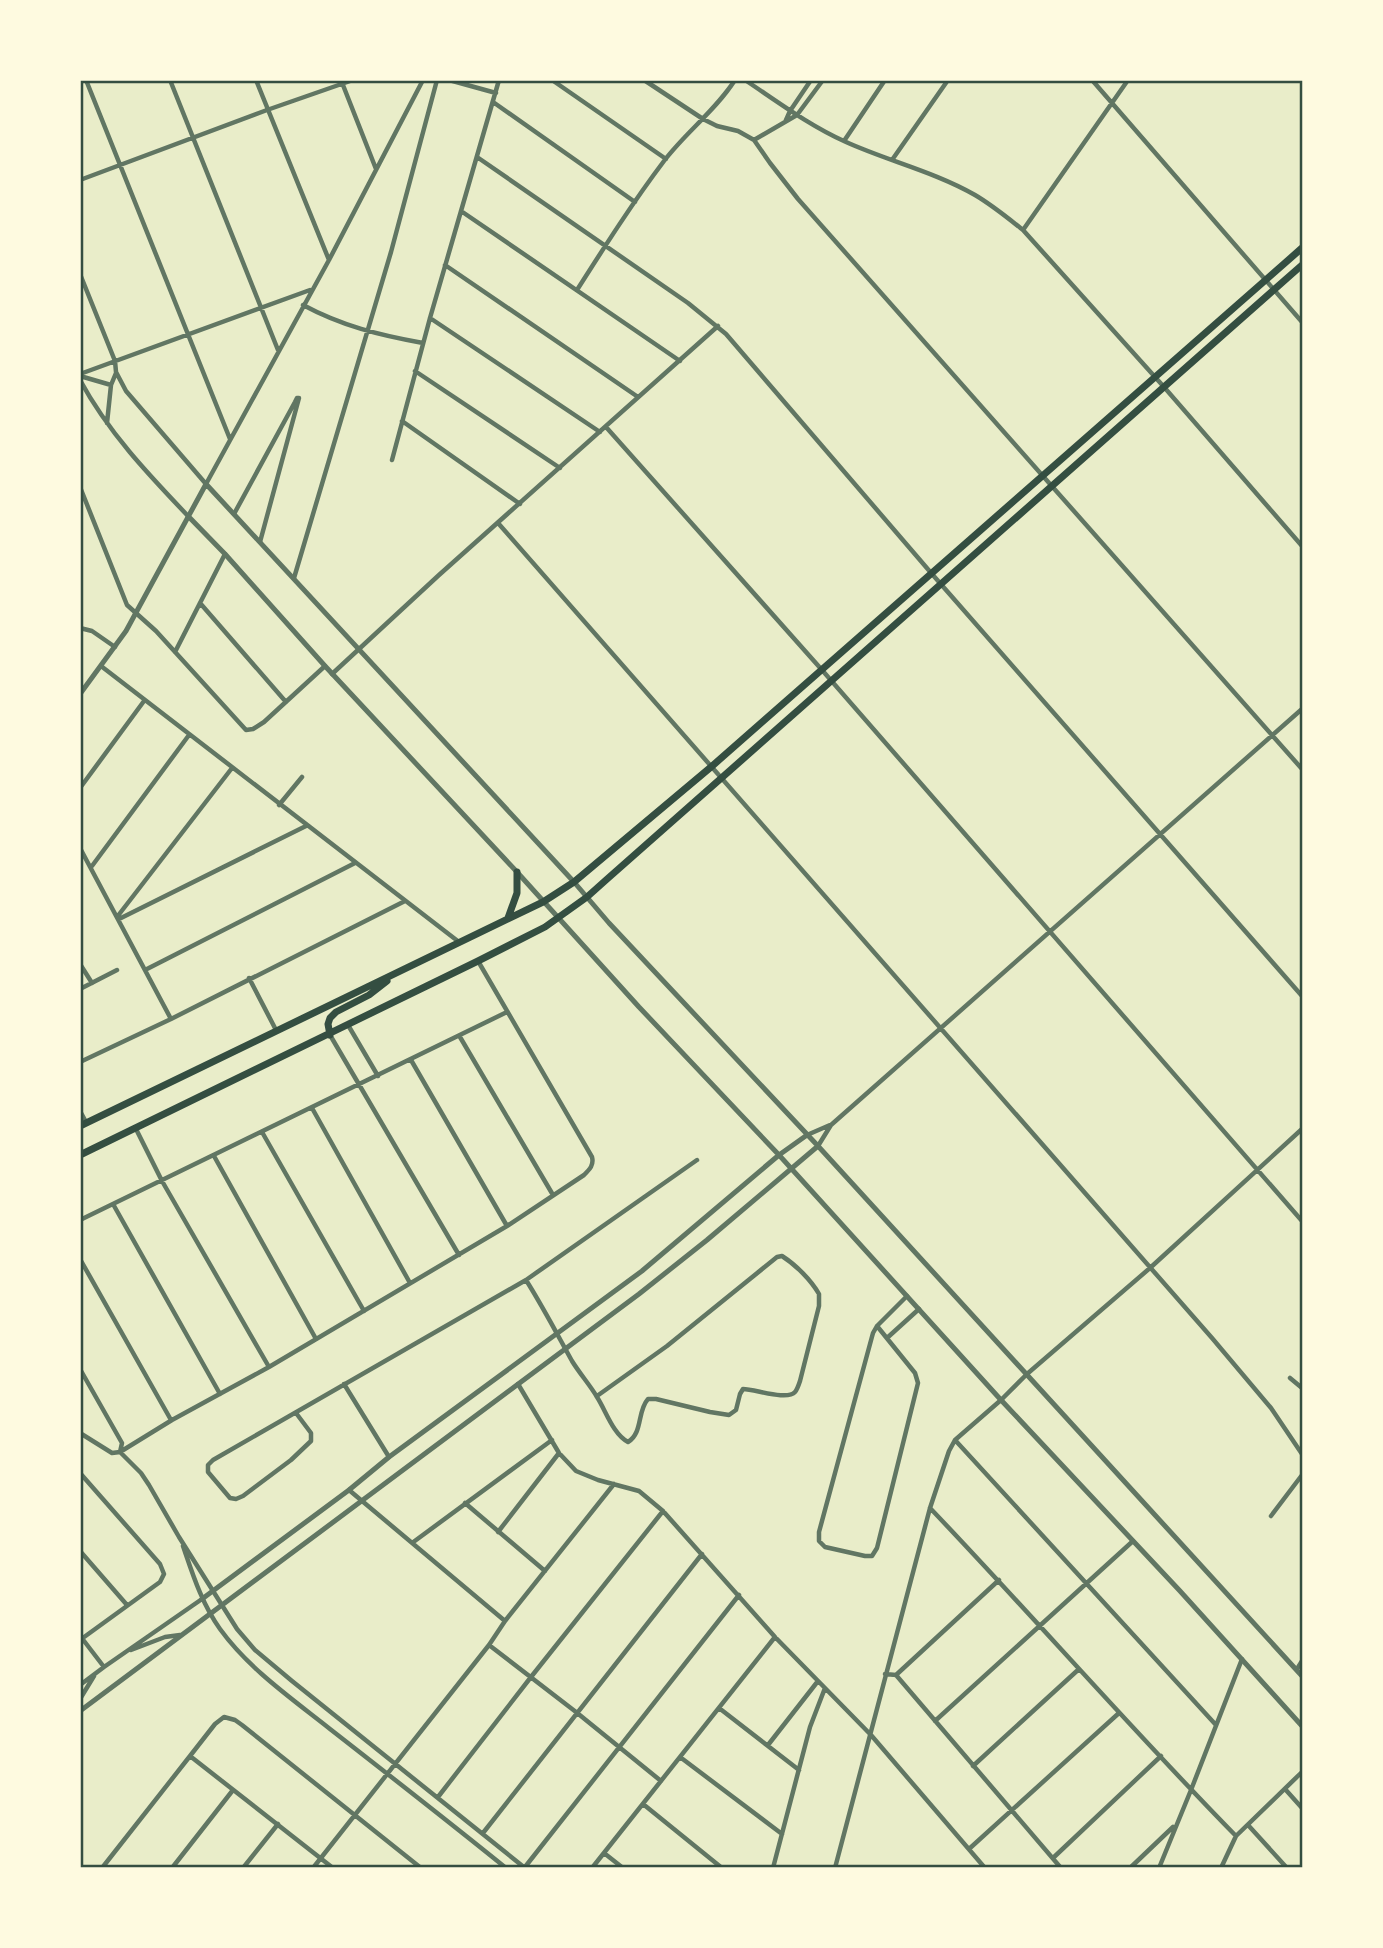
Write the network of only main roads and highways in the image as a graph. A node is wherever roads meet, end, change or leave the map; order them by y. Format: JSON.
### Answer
{"nodes":[{"id":1,"x":1303,"y":248,"type":"edge"},
{"id":2,"x":1303,"y":265,"type":"edge"},
{"id":3,"x":517,"y":872,"type":"road end"},
{"id":4,"x":508,"y":919,"type":"junction"},
{"id":5,"x":389,"y":978,"type":"junction"},
{"id":6,"x":330,"y":1035,"type":"junction"},
{"id":7,"x":84,"y":1125,"type":"edge"},
{"id":8,"x":80,"y":1155,"type":"edge"}],
"edges":[{"from":1,"to":4,"type":"main road"},
{"from":2,"to":6,"type":"main road"},
{"from":3,"to":4,"type":"main road"},
{"from":4,"to":5,"type":"main road"},
{"from":5,"to":6,"type":"main road"},
{"from":5,"to":7,"type":"main road"},
{"from":6,"to":8,"type":"main road"}]}
